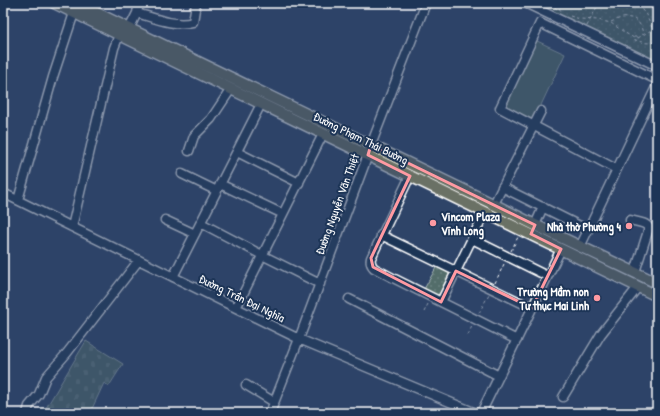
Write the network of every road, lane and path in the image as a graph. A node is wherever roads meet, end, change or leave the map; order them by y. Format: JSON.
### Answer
{"nodes":[{"id":1,"x":54,"y":3,"type":"edge"},
{"id":2,"x":139,"y":3,"type":"edge"},
{"id":3,"x":196,"y":3,"type":"edge"},
{"id":4,"x":426,"y":3,"type":"edge"},
{"id":5,"x":525,"y":3,"type":"edge"},
{"id":6,"x":550,"y":3,"type":"edge"},
{"id":7,"x":556,"y":3,"type":"edge"},
{"id":8,"x":599,"y":3,"type":"edge"},
{"id":9,"x":632,"y":3,"type":"edge"},
{"id":10,"x":641,"y":3,"type":"edge"},
{"id":11,"x":639,"y":6,"type":"junction"},
{"id":12,"x":75,"y":8,"type":"edge"},
{"id":13,"x":136,"y":13,"type":"junction"},
{"id":14,"x":570,"y":16,"type":"dead end"},
{"id":15,"x":591,"y":19,"type":"junction"},
{"id":16,"x":611,"y":23,"type":"junction"},
{"id":17,"x":129,"y":29,"type":"junction"},
{"id":18,"x":653,"y":29,"type":"junction"},
{"id":19,"x":584,"y":31,"type":"junction"},
{"id":20,"x":119,"y":34,"type":"junction"},
{"id":21,"x":643,"y":35,"type":"junction"},
{"id":22,"x":634,"y":38,"type":"junction"},
{"id":23,"x":638,"y":38,"type":"junction"},
{"id":24,"x":657,"y":38,"type":"edge"},
{"id":25,"x":637,"y":40,"type":"junction"},
{"id":26,"x":657,"y":42,"type":"edge"},
{"id":27,"x":657,"y":66,"type":"edge"},
{"id":28,"x":657,"y":80,"type":"edge"},
{"id":29,"x":657,"y":85,"type":"edge"},
{"id":30,"x":231,"y":89,"type":"junction"},
{"id":31,"x":264,"y":99,"type":"junction"},
{"id":32,"x":541,"y":111,"type":"dead end"},
{"id":33,"x":534,"y":126,"type":"junction"},
{"id":34,"x":323,"y":134,"type":"junction"},
{"id":35,"x":369,"y":150,"type":"junction"},
{"id":36,"x":189,"y":151,"type":"dead end"},
{"id":37,"x":236,"y":152,"type":"junction"},
{"id":38,"x":616,"y":169,"type":"junction"},
{"id":39,"x":182,"y":174,"type":"dead end"},
{"id":40,"x":410,"y":176,"type":"junction"},
{"id":41,"x":299,"y":183,"type":"junction"},
{"id":42,"x":502,"y":187,"type":"junction"},
{"id":43,"x":219,"y":188,"type":"junction"},
{"id":44,"x":3,"y":193,"type":"edge"},
{"id":45,"x":18,"y":200,"type":"junction"},
{"id":46,"x":494,"y":204,"type":"junction"},
{"id":47,"x":542,"y":207,"type":"junction"},
{"id":48,"x":485,"y":212,"type":"junction"},
{"id":49,"x":283,"y":214,"type":"junction"},
{"id":50,"x":165,"y":220,"type":"dead end"},
{"id":51,"x":630,"y":220,"type":"dead end"},
{"id":52,"x":200,"y":223,"type":"junction"},
{"id":53,"x":72,"y":227,"type":"junction"},
{"id":54,"x":533,"y":230,"type":"junction"},
{"id":55,"x":588,"y":230,"type":"junction"},
{"id":56,"x":195,"y":234,"type":"junction"},
{"id":57,"x":381,"y":235,"type":"junction"},
{"id":58,"x":472,"y":239,"type":"junction"},
{"id":59,"x":580,"y":247,"type":"junction"},
{"id":60,"x":561,"y":249,"type":"junction"},
{"id":61,"x":262,"y":255,"type":"junction"},
{"id":62,"x":139,"y":260,"type":"junction"},
{"id":63,"x":456,"y":272,"type":"junction"},
{"id":64,"x":635,"y":272,"type":"junction"},
{"id":65,"x":548,"y":276,"type":"junction"},
{"id":66,"x":173,"y":277,"type":"junction"},
{"id":67,"x":657,"y":283,"type":"edge"},
{"id":68,"x":320,"y":284,"type":"junction"},
{"id":69,"x":638,"y":287,"type":"junction"},
{"id":70,"x":657,"y":296,"type":"edge"},
{"id":71,"x":431,"y":297,"type":"junction"},
{"id":72,"x":349,"y":299,"type":"dead end"},
{"id":73,"x":441,"y":302,"type":"junction"},
{"id":74,"x":236,"y":308,"type":"junction"},
{"id":75,"x":532,"y":308,"type":"junction"},
{"id":76,"x":424,"y":312,"type":"dead end"},
{"id":77,"x":299,"y":339,"type":"junction"},
{"id":78,"x":517,"y":340,"type":"junction"},
{"id":79,"x":499,"y":376,"type":"junction"},
{"id":80,"x":246,"y":385,"type":"dead end"},
{"id":81,"x":563,"y":397,"type":"dead end"},
{"id":82,"x":274,"y":402,"type":"junction"},
{"id":83,"x":27,"y":413,"type":"edge"},
{"id":84,"x":270,"y":413,"type":"edge"},
{"id":85,"x":476,"y":413,"type":"edge"},
{"id":86,"x":481,"y":413,"type":"edge"}],
"edges":[{"from":1,"to":12,"type":"main road","name":"Đường Phạm Thái Bường"},
{"from":2,"to":13,"type":"street"},
{"from":3,"to":13,"type":"street"},
{"from":4,"to":35,"type":"street","name":"Đường Nguyễn Văn Thiệt"},
{"from":5,"to":19,"type":"street"},
{"from":6,"to":7,"type":"path"},
{"from":8,"to":15,"type":"path"},
{"from":9,"to":11,"type":"path"},
{"from":10,"to":11,"type":"path"},
{"from":11,"to":18,"type":"path"},
{"from":12,"to":17,"type":"main road","name":"Đường Phạm Thái Bường"},
{"from":12,"to":20,"type":"main road","name":"Đường Phạm Thái Bường"},
{"from":12,"to":45,"type":"street"},
{"from":13,"to":17,"type":"street"},
{"from":14,"to":15,"type":"path"},
{"from":15,"to":16,"type":"path"},
{"from":15,"to":19,"type":"path"},
{"from":16,"to":21,"type":"path"},
{"from":16,"to":22,"type":"path"},
{"from":17,"to":31,"type":"main road","name":"Đường Phạm Thái Bường"},
{"from":18,"to":21,"type":"path"},
{"from":18,"to":24,"type":"path"},
{"from":19,"to":27,"type":"street"},
{"from":20,"to":30,"type":"main road","name":"Đường Phạm Thái Bường"},
{"from":20,"to":53,"type":"street"},
{"from":21,"to":23,"type":"path"},
{"from":22,"to":23,"type":"path"},
{"from":22,"to":25,"type":"path"},
{"from":23,"to":25,"type":"path"},
{"from":25,"to":26,"type":"path"},
{"from":28,"to":33,"type":"street"},
{"from":29,"to":38,"type":"street"},
{"from":30,"to":31,"type":"main road","name":"Đường Phạm Thái Bường"},
{"from":30,"to":36,"type":"street"},
{"from":31,"to":34,"type":"main road","name":"Đường Phạm Thái Bường"},
{"from":31,"to":35,"type":"main road","name":"Đường Phạm Thái Bường"},
{"from":31,"to":37,"type":"street"},
{"from":32,"to":33,"type":"street"},
{"from":33,"to":38,"type":"street"},
{"from":33,"to":42,"type":"street"},
{"from":34,"to":35,"type":"main road","name":"Đường Phạm Thái Bường"},
{"from":34,"to":41,"type":"street"},
{"from":35,"to":40,"type":"main road","name":"Đường Phạm Thái Bường"},
{"from":35,"to":46,"type":"main road","name":"Đường Phạm Thái Bường"},
{"from":35,"to":68,"type":"street","name":"Đường Nguyễn Văn Thiệt"},
{"from":37,"to":41,"type":"street"},
{"from":37,"to":43,"type":"street"},
{"from":38,"to":55,"type":"street"},
{"from":39,"to":43,"type":"street"},
{"from":40,"to":48,"type":"main road","name":"Đường Phạm Thái Bường"},
{"from":40,"to":57,"type":"street"},
{"from":41,"to":49,"type":"street"},
{"from":42,"to":46,"type":"street"},
{"from":42,"to":47,"type":"street"},
{"from":43,"to":49,"type":"street"},
{"from":43,"to":52,"type":"street"},
{"from":44,"to":45,"type":"street","name":"Đường Trần Đại Nghĩa"},
{"from":45,"to":53,"type":"street","name":"Đường Trần Đại Nghĩa"},
{"from":46,"to":54,"type":"main road","name":"Đường Phạm Thái Bường"},
{"from":47,"to":54,"type":"street"},
{"from":47,"to":55,"type":"street"},
{"from":48,"to":54,"type":"main road","name":"Đường Phạm Thái Bường"},
{"from":48,"to":58,"type":"street"},
{"from":49,"to":61,"type":"street"},
{"from":50,"to":56,"type":"street"},
{"from":51,"to":64,"type":"street"},
{"from":52,"to":56,"type":"street"},
{"from":52,"to":61,"type":"street"},
{"from":53,"to":62,"type":"street","name":"Đường Trần Đại Nghĩa"},
{"from":54,"to":59,"type":"main road","name":"Đường Phạm Thái Bường"},
{"from":54,"to":60,"type":"main road","name":"Đường Phạm Thái Bường"},
{"from":55,"to":59,"type":"street"},
{"from":56,"to":66,"type":"street"},
{"from":57,"to":63,"type":"street"},
{"from":57,"to":71,"type":"street"},
{"from":58,"to":63,"type":"street"},
{"from":58,"to":65,"type":"street"},
{"from":59,"to":64,"type":"main road","name":"Đường Phạm Thái Bường"},
{"from":60,"to":65,"type":"street"},
{"from":60,"to":69,"type":"main road","name":"Đường Phạm Thái Bường"},
{"from":61,"to":68,"type":"street"},
{"from":61,"to":74,"type":"street"},
{"from":62,"to":66,"type":"street","name":"Đường Trần Đại Nghĩa"},
{"from":62,"to":83,"type":"street"},
{"from":63,"to":73,"type":"street"},
{"from":63,"to":75,"type":"street"},
{"from":64,"to":67,"type":"main road","name":"Đường Phạm Thái Bường"},
{"from":65,"to":75,"type":"street"},
{"from":66,"to":74,"type":"street","name":"Đường Trần Đại Nghĩa"},
{"from":68,"to":77,"type":"street","name":"Đường Nguyễn Văn Thiệt"},
{"from":69,"to":70,"type":"main road","name":"Đường Phạm Thái Bường"},
{"from":69,"to":81,"type":"street"},
{"from":71,"to":73,"type":"street"},
{"from":71,"to":76,"type":"path"},
{"from":72,"to":79,"type":"street"},
{"from":73,"to":78,"type":"street"},
{"from":74,"to":77,"type":"street","name":"Đường Trần Đại Nghĩa"},
{"from":75,"to":78,"type":"street"},
{"from":77,"to":82,"type":"street","name":"Đường Nguyễn Văn Thiệt"},
{"from":77,"to":85,"type":"street","name":"Đường Trần Đại Nghĩa"},
{"from":78,"to":79,"type":"street"},
{"from":79,"to":86,"type":"street"},
{"from":80,"to":82,"type":"street"},
{"from":82,"to":84,"type":"street","name":"Đường Nguyễn Văn Thiệt"}]}
